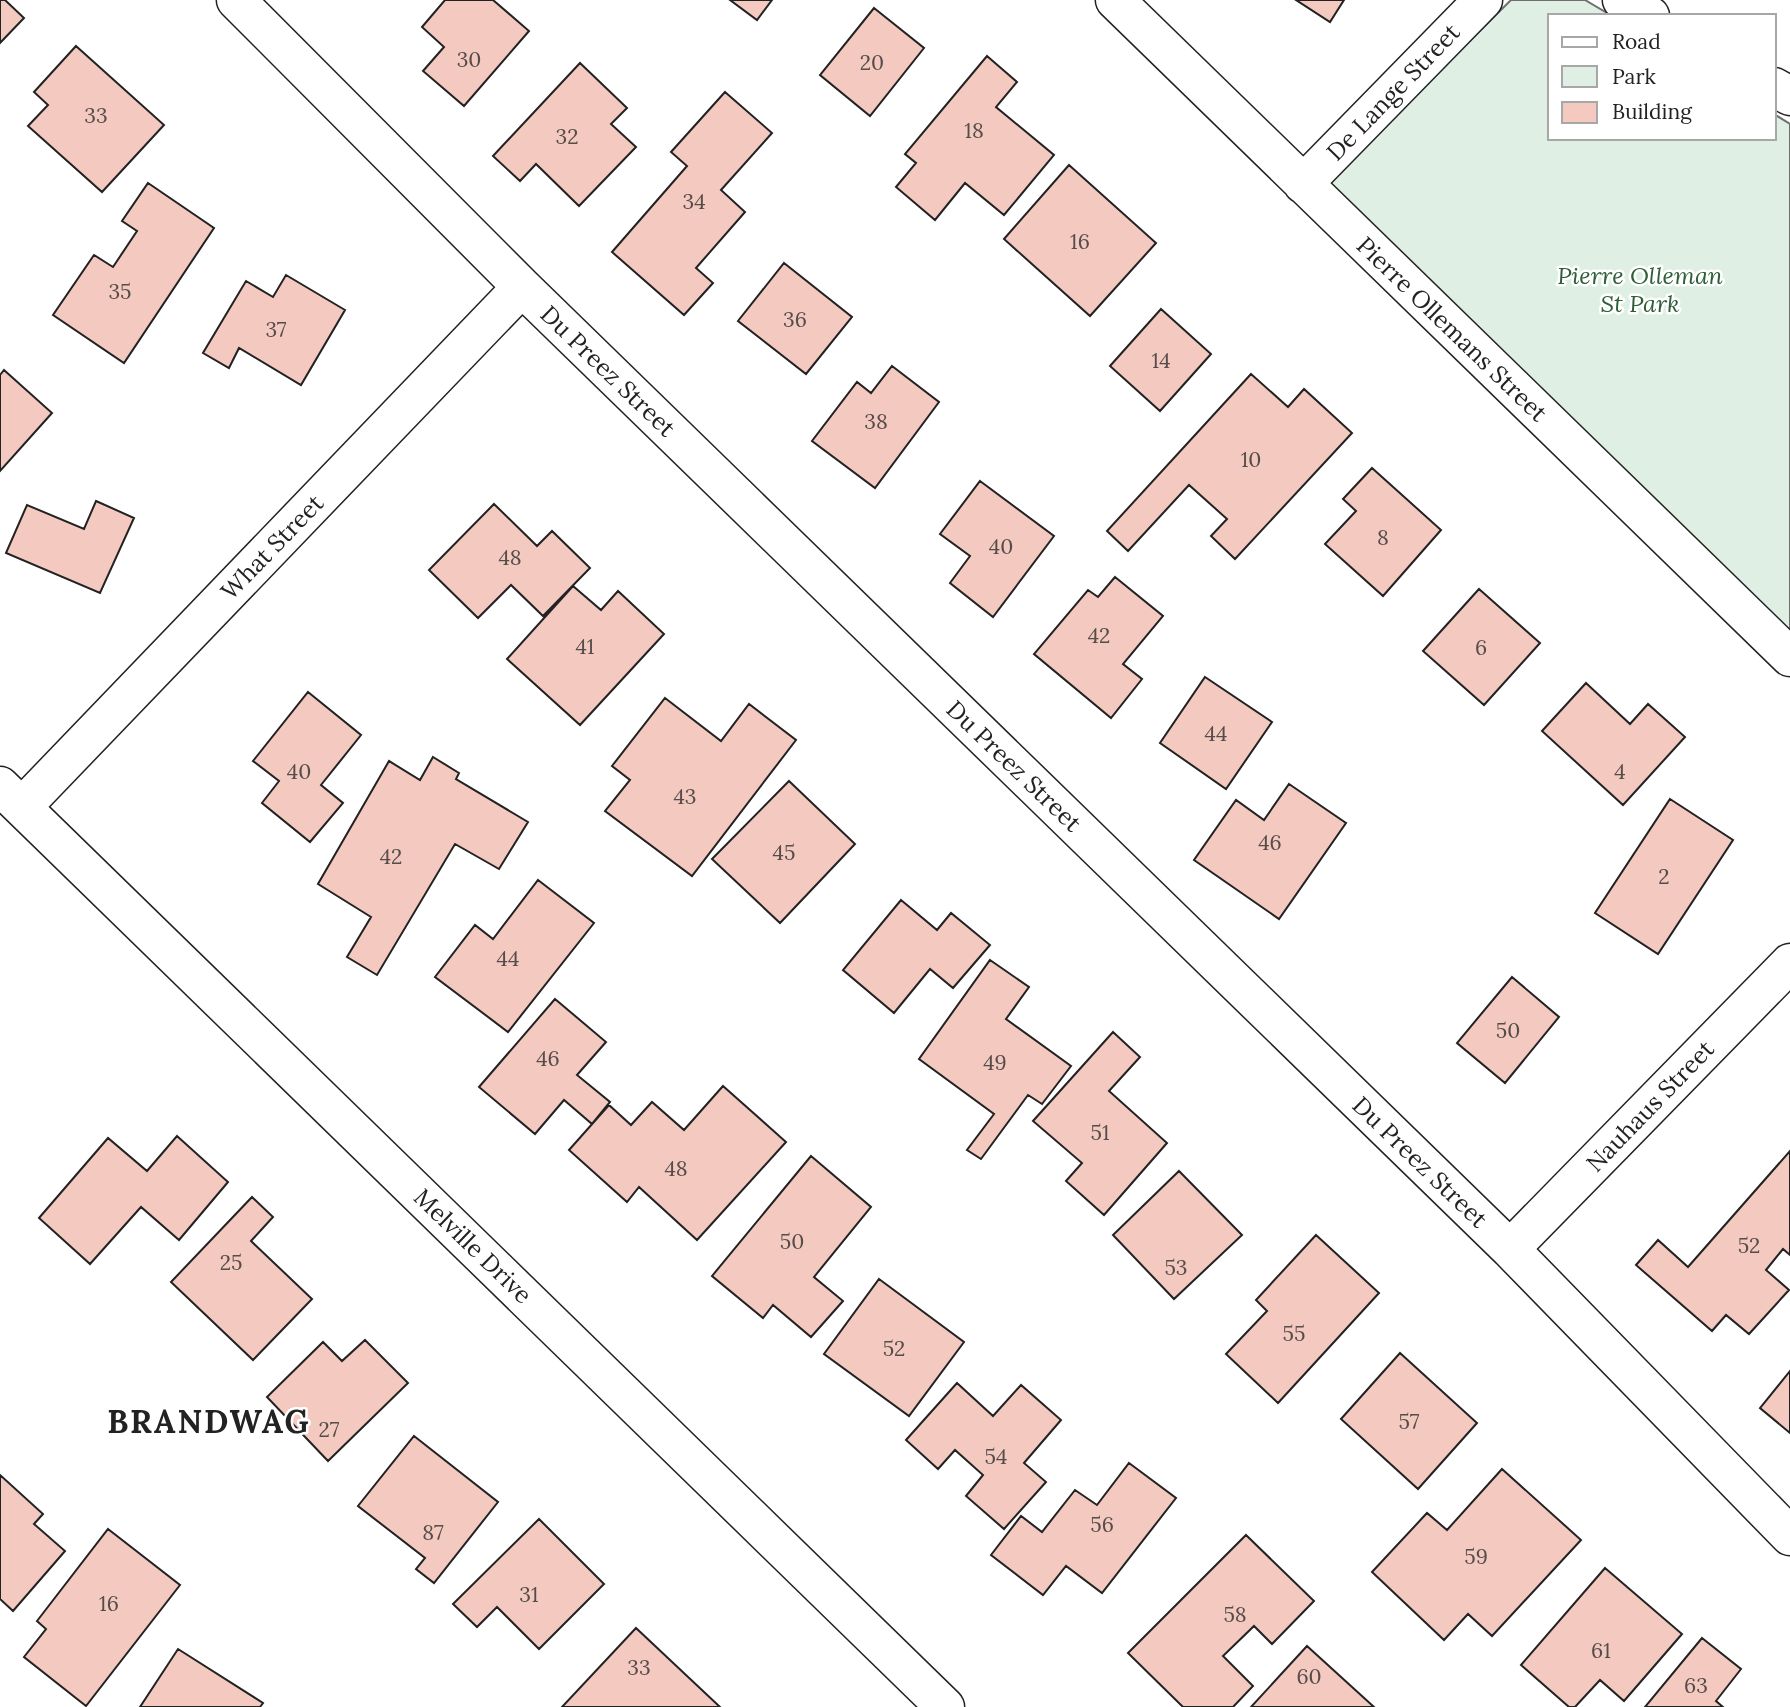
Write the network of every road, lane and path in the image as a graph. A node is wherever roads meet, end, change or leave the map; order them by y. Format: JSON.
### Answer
{"nodes":[{"id":1,"x":236,"y":0,"type":"edge"},
{"id":2,"x":1115,"y":0,"type":"edge"},
{"id":3,"x":1483,"y":0,"type":"edge"},
{"id":4,"x":1622,"y":0,"type":"edge"},
{"id":5,"x":1646,"y":14,"type":"edge"},
{"id":6,"x":1303,"y":184,"type":"junction"},
{"id":7,"x":522,"y":287,"type":"junction"},
{"id":8,"x":1790,"y":657,"type":"edge"},
{"id":9,"x":11,"y":796,"type":"edge"},
{"id":10,"x":1790,"y":963,"type":"edge"},
{"id":11,"x":1510,"y":1249,"type":"junction"},
{"id":12,"x":1790,"y":1536,"type":"edge"},
{"id":13,"x":945,"y":1707,"type":"edge"}],
"edges":[{"from":1,"to":7,"type":"street","name":"Du Preez Street"},
{"from":2,"to":6,"type":"street","name":"Pierre Ollemans Street"},
{"from":3,"to":6,"type":"street","name":"De Lange Street"},
{"from":4,"to":5,"type":"street"},
{"from":6,"to":8,"type":"street","name":"Pierre Ollemans Street"},
{"from":7,"to":9,"type":"street","name":"What Street"},
{"from":7,"to":11,"type":"street","name":"Du Preez Street"},
{"from":9,"to":13,"type":"street","name":"Melville Drive"},
{"from":10,"to":11,"type":"street","name":"Nauhaus Street"},
{"from":11,"to":12,"type":"street","name":"Du Preez Street"}]}
